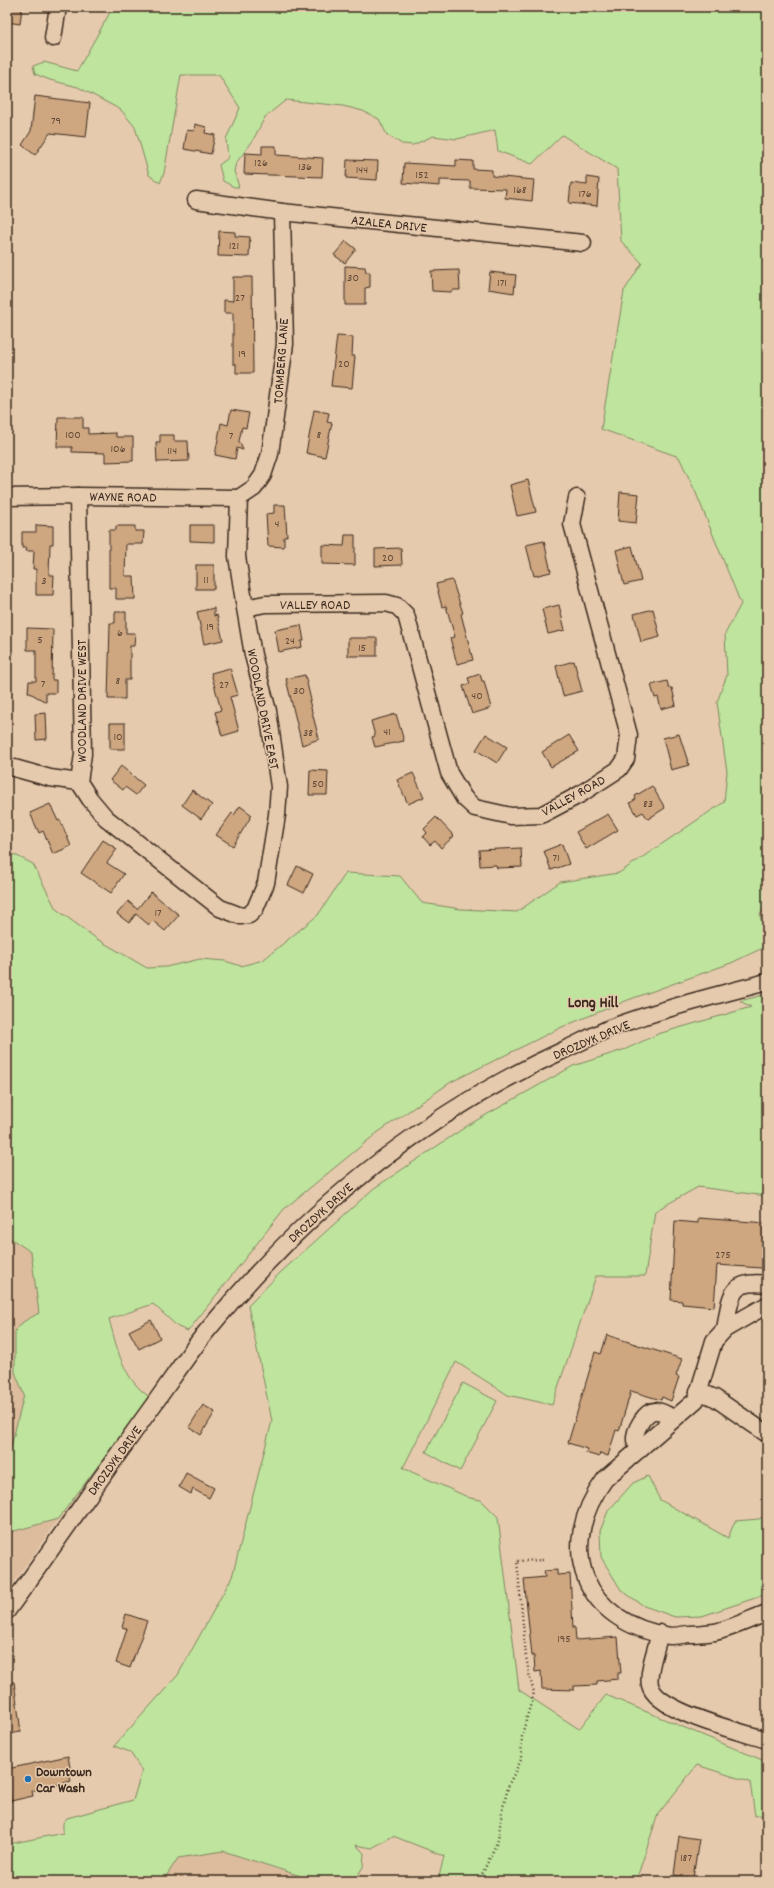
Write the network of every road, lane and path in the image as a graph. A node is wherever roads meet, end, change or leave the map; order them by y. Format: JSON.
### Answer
{"nodes":[{"id":1,"x":58,"y":7,"type":"edge"},
{"id":2,"x":53,"y":38,"type":"dead end"},
{"id":3,"x":196,"y":200,"type":"dead end"},
{"id":4,"x":282,"y":212,"type":"junction"},
{"id":5,"x":583,"y":243,"type":"dead end"},
{"id":6,"x":78,"y":496,"type":"junction"},
{"id":7,"x":7,"y":497,"type":"edge"},
{"id":8,"x":239,"y":498,"type":"junction"},
{"id":9,"x":577,"y":498,"type":"dead end"},
{"id":10,"x":245,"y":608,"type":"junction"},
{"id":11,"x":7,"y":766,"type":"edge"},
{"id":12,"x":79,"y":782,"type":"junction"},
{"id":13,"x":249,"y":915,"type":"joint"},
{"id":14,"x":767,"y":982,"type":"edge"},
{"id":15,"x":767,"y":1284,"type":"edge"},
{"id":16,"x":767,"y":1305,"type":"edge"},
{"id":17,"x":725,"y":1329,"type":"junction"},
{"id":18,"x":698,"y":1392,"type":"junction"},
{"id":19,"x":767,"y":1434,"type":"edge"},
{"id":20,"x":544,"y":1560,"type":"dead end"},
{"id":21,"x":7,"y":1611,"type":"edge"},
{"id":22,"x":767,"y":1613,"type":"edge"},
{"id":23,"x":660,"y":1633,"type":"junction"},
{"id":24,"x":767,"y":1740,"type":"edge"},
{"id":25,"x":479,"y":1881,"type":"edge"}],
"edges":[{"from":1,"to":2,"type":"street"},
{"from":3,"to":4,"type":"street","name":"AZALEA DRIVE"},
{"from":4,"to":5,"type":"street","name":"AZALEA DRIVE"},
{"from":4,"to":8,"type":"street","name":"TORMBERG LANE"},
{"from":6,"to":7,"type":"street","name":"WAYNE ROAD"},
{"from":6,"to":8,"type":"street","name":"WAYNE ROAD"},
{"from":6,"to":12,"type":"street","name":"WOODLAND DRIVE WEST"},
{"from":8,"to":10,"type":"street","name":"WOODLAND DRIVE EAST"},
{"from":9,"to":10,"type":"street","name":"VALLEY ROAD"},
{"from":10,"to":13,"type":"street","name":"WOODLAND DRIVE EAST"},
{"from":11,"to":12,"type":"street"},
{"from":12,"to":13,"type":"street","name":"WOODLAND DRIVE WEST"},
{"from":14,"to":21,"type":"street","name":"DROZDYK DRIVE"},
{"from":15,"to":17,"type":"street"},
{"from":16,"to":17,"type":"street"},
{"from":17,"to":18,"type":"street"},
{"from":18,"to":19,"type":"street"},
{"from":18,"to":23,"type":"street"},
{"from":20,"to":25,"type":"path"},
{"from":22,"to":23,"type":"street"},
{"from":23,"to":24,"type":"street"}]}
